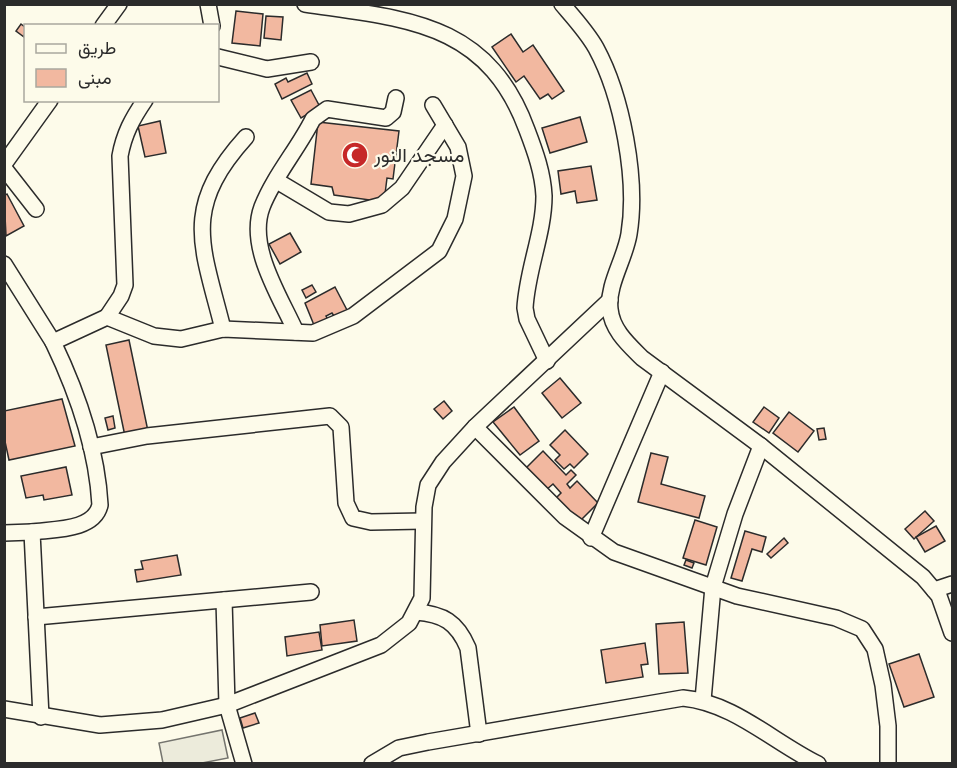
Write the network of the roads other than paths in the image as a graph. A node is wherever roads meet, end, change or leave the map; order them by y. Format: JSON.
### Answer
{"nodes":[{"id":1,"x":118,"y":4,"type":"edge"},
{"id":2,"x":208,"y":4,"type":"edge"},
{"id":3,"x":305,"y":4,"type":"edge"},
{"id":4,"x":562,"y":4,"type":"edge"},
{"id":5,"x":104,"y":24,"type":"edge"},
{"id":6,"x":212,"y":24,"type":"edge"},
{"id":7,"x":219,"y":57,"type":"edge"},
{"id":8,"x":311,"y":62,"type":"dead end"},
{"id":9,"x":396,"y":98,"type":"dead end"},
{"id":10,"x":49,"y":102,"type":"edge"},
{"id":11,"x":144,"y":102,"type":"edge"},
{"id":12,"x":433,"y":105,"type":"dead end"},
{"id":13,"x":445,"y":125,"type":"junction"},
{"id":14,"x":246,"y":137,"type":"dead end"},
{"id":15,"x":4,"y":166,"type":"edge"},
{"id":16,"x":277,"y":181,"type":"junction"},
{"id":17,"x":36,"y":208,"type":"dead end"},
{"id":18,"x":4,"y":264,"type":"edge"},
{"id":19,"x":610,"y":300,"type":"junction"},
{"id":20,"x":107,"y":317,"type":"junction"},
{"id":21,"x":223,"y":329,"type":"junction"},
{"id":22,"x":296,"y":332,"type":"junction"},
{"id":23,"x":53,"y":342,"type":"junction"},
{"id":24,"x":547,"y":361,"type":"junction"},
{"id":25,"x":662,"y":372,"type":"junction"},
{"id":26,"x":475,"y":427,"type":"junction"},
{"id":27,"x":761,"y":446,"type":"junction"},
{"id":28,"x":91,"y":447,"type":"junction"},
{"id":29,"x":423,"y":521,"type":"junction"},
{"id":30,"x":32,"y":532,"type":"junction"},
{"id":31,"x":4,"y":533,"type":"edge"},
{"id":32,"x":591,"y":538,"type":"junction"},
{"id":33,"x":952,"y":584,"type":"edge"},
{"id":34,"x":713,"y":586,"type":"junction"},
{"id":35,"x":934,"y":590,"type":"junction"},
{"id":36,"x":311,"y":592,"type":"dead end"},
{"id":37,"x":224,"y":600,"type":"junction"},
{"id":38,"x":416,"y":612,"type":"junction"},
{"id":39,"x":36,"y":617,"type":"junction"},
{"id":40,"x":952,"y":633,"type":"edge"},
{"id":41,"x":703,"y":700,"type":"junction"},
{"id":42,"x":227,"y":705,"type":"junction"},
{"id":43,"x":4,"y":709,"type":"edge"},
{"id":44,"x":41,"y":717,"type":"junction"},
{"id":45,"x":479,"y":734,"type":"junction"},
{"id":46,"x":244,"y":764,"type":"edge"},
{"id":47,"x":372,"y":764,"type":"edge"},
{"id":48,"x":818,"y":764,"type":"edge"},
{"id":49,"x":888,"y":764,"type":"edge"}],
"edges":[{"from":1,"to":5,"type":"street"},
{"from":2,"to":6,"type":"street"},
{"from":3,"to":24,"type":"street"},
{"from":4,"to":19,"type":"street"},
{"from":7,"to":8,"type":"street"},
{"from":9,"to":16,"type":"street"},
{"from":10,"to":15,"type":"street"},
{"from":11,"to":20,"type":"street"},
{"from":12,"to":13,"type":"street"},
{"from":13,"to":16,"type":"street"},
{"from":13,"to":22,"type":"street"},
{"from":14,"to":21,"type":"street"},
{"from":15,"to":17,"type":"street"},
{"from":16,"to":22,"type":"street"},
{"from":18,"to":23,"type":"street"},
{"from":19,"to":24,"type":"street"},
{"from":19,"to":25,"type":"street"},
{"from":20,"to":21,"type":"street"},
{"from":20,"to":23,"type":"street"},
{"from":21,"to":22,"type":"street"},
{"from":23,"to":28,"type":"street"},
{"from":24,"to":26,"type":"street"},
{"from":25,"to":27,"type":"street"},
{"from":25,"to":32,"type":"street"},
{"from":26,"to":29,"type":"street"},
{"from":26,"to":32,"type":"street"},
{"from":27,"to":34,"type":"street"},
{"from":27,"to":35,"type":"street"},
{"from":28,"to":29,"type":"street"},
{"from":28,"to":30,"type":"street"},
{"from":29,"to":38,"type":"street"},
{"from":30,"to":31,"type":"street"},
{"from":30,"to":39,"type":"street"},
{"from":32,"to":34,"type":"street"},
{"from":33,"to":35,"type":"street"},
{"from":34,"to":41,"type":"street"},
{"from":34,"to":49,"type":"street"},
{"from":35,"to":40,"type":"street"},
{"from":36,"to":37,"type":"street"},
{"from":37,"to":39,"type":"street"},
{"from":37,"to":42,"type":"street"},
{"from":38,"to":42,"type":"street"},
{"from":38,"to":45,"type":"street"},
{"from":39,"to":44,"type":"street"},
{"from":41,"to":45,"type":"street"},
{"from":41,"to":48,"type":"street"},
{"from":42,"to":44,"type":"street"},
{"from":42,"to":46,"type":"street"},
{"from":43,"to":44,"type":"street"},
{"from":45,"to":47,"type":"street"}]}
